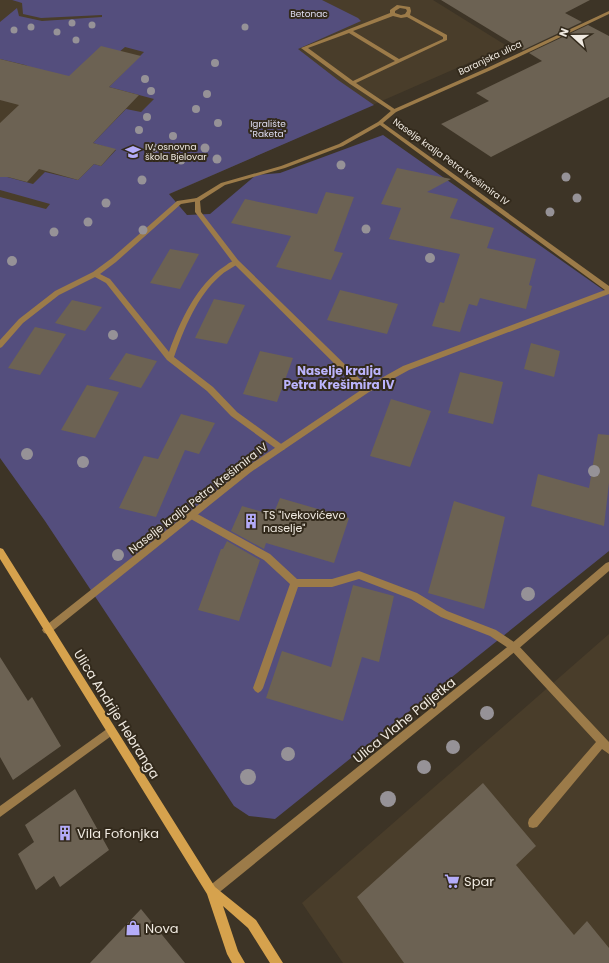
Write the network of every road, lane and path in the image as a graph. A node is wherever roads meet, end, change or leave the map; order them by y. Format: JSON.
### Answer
{"nodes":[{"id":1,"x":609,"y":12,"type":"edge"},
{"id":2,"x":393,"y":14,"type":"junction"},
{"id":3,"x":407,"y":15,"type":"junction"},
{"id":4,"x":350,"y":31,"type":"junction"},
{"id":5,"x":398,"y":61,"type":"junction"},
{"id":6,"x":352,"y":82,"type":"junction"},
{"id":7,"x":394,"y":111,"type":"junction"},
{"id":8,"x":380,"y":123,"type":"junction"},
{"id":9,"x":197,"y":200,"type":"junction"},
{"id":10,"x":236,"y":262,"type":"junction"},
{"id":11,"x":95,"y":274,"type":"junction"},
{"id":12,"x":609,"y":290,"type":"edge"},
{"id":13,"x":0,"y":345,"type":"edge"},
{"id":14,"x":170,"y":358,"type":"junction"},
{"id":15,"x":366,"y":390,"type":"junction"},
{"id":16,"x":281,"y":448,"type":"junction"},
{"id":17,"x":192,"y":515,"type":"junction"},
{"id":18,"x":0,"y":552,"type":"edge"},
{"id":19,"x":609,"y":566,"type":"edge"},
{"id":20,"x":295,"y":583,"type":"junction"},
{"id":21,"x":47,"y":630,"type":"junction"},
{"id":22,"x":514,"y":647,"type":"junction"},
{"id":23,"x":258,"y":688,"type":"dead end"},
{"id":24,"x":111,"y":731,"type":"junction"},
{"id":25,"x":606,"y":745,"type":"edge"},
{"id":26,"x":0,"y":812,"type":"edge"},
{"id":27,"x":533,"y":823,"type":"dead end"},
{"id":28,"x":212,"y":891,"type":"junction"},
{"id":29,"x":239,"y":963,"type":"edge"},
{"id":30,"x":277,"y":963,"type":"edge"}],
"edges":[{"from":1,"to":7,"type":"street","name":"Baranjska ulica"},
{"from":2,"to":3,"type":"street"},
{"from":2,"to":3,"type":"street"},
{"from":2,"to":4,"type":"street"},
{"from":3,"to":5,"type":"street"},
{"from":4,"to":5,"type":"street"},
{"from":4,"to":6,"type":"street"},
{"from":5,"to":6,"type":"street"},
{"from":6,"to":7,"type":"street"},
{"from":7,"to":8,"type":"street","name":"Baranjska ulica"},
{"from":8,"to":9,"type":"street","name":"Naselje kralja Petra Krešimira IV"},
{"from":8,"to":12,"type":"street","name":"Naselje kralja Petra Krešimira IV"},
{"from":9,"to":10,"type":"street"},
{"from":9,"to":11,"type":"street"},
{"from":10,"to":14,"type":"street"},
{"from":10,"to":15,"type":"street"},
{"from":11,"to":13,"type":"street"},
{"from":11,"to":14,"type":"street"},
{"from":12,"to":15,"type":"street","name":"Naselje kralja Petra Krešimira IV"},
{"from":14,"to":16,"type":"street"},
{"from":15,"to":16,"type":"street","name":"Naselje kralja Petra Krešimira IV"},
{"from":16,"to":17,"type":"street","name":"Naselje kralja Petra Krešimira IV"},
{"from":17,"to":20,"type":"street"},
{"from":17,"to":21,"type":"street","name":"Naselje kralja Petra Krešimira IV"},
{"from":18,"to":21,"type":"main road","name":"Ulica Andrije Hebranga"},
{"from":19,"to":22,"type":"street","name":"Ulica Vlahe Paljetka"},
{"from":20,"to":22,"type":"street"},
{"from":20,"to":23,"type":"street"},
{"from":21,"to":24,"type":"main road","name":"Ulica Andrije Hebranga"},
{"from":22,"to":25,"type":"street"},
{"from":22,"to":28,"type":"street","name":"Ulica Vlahe Paljetka"},
{"from":24,"to":26,"type":"street"},
{"from":24,"to":28,"type":"main road","name":"Ulica Andrije Hebranga"},
{"from":25,"to":27,"type":"street"},
{"from":28,"to":29,"type":"main road","name":"Ulica Andrije Hebranga"},
{"from":28,"to":30,"type":"main road","name":"Ulica Andrije Hebranga"}]}
